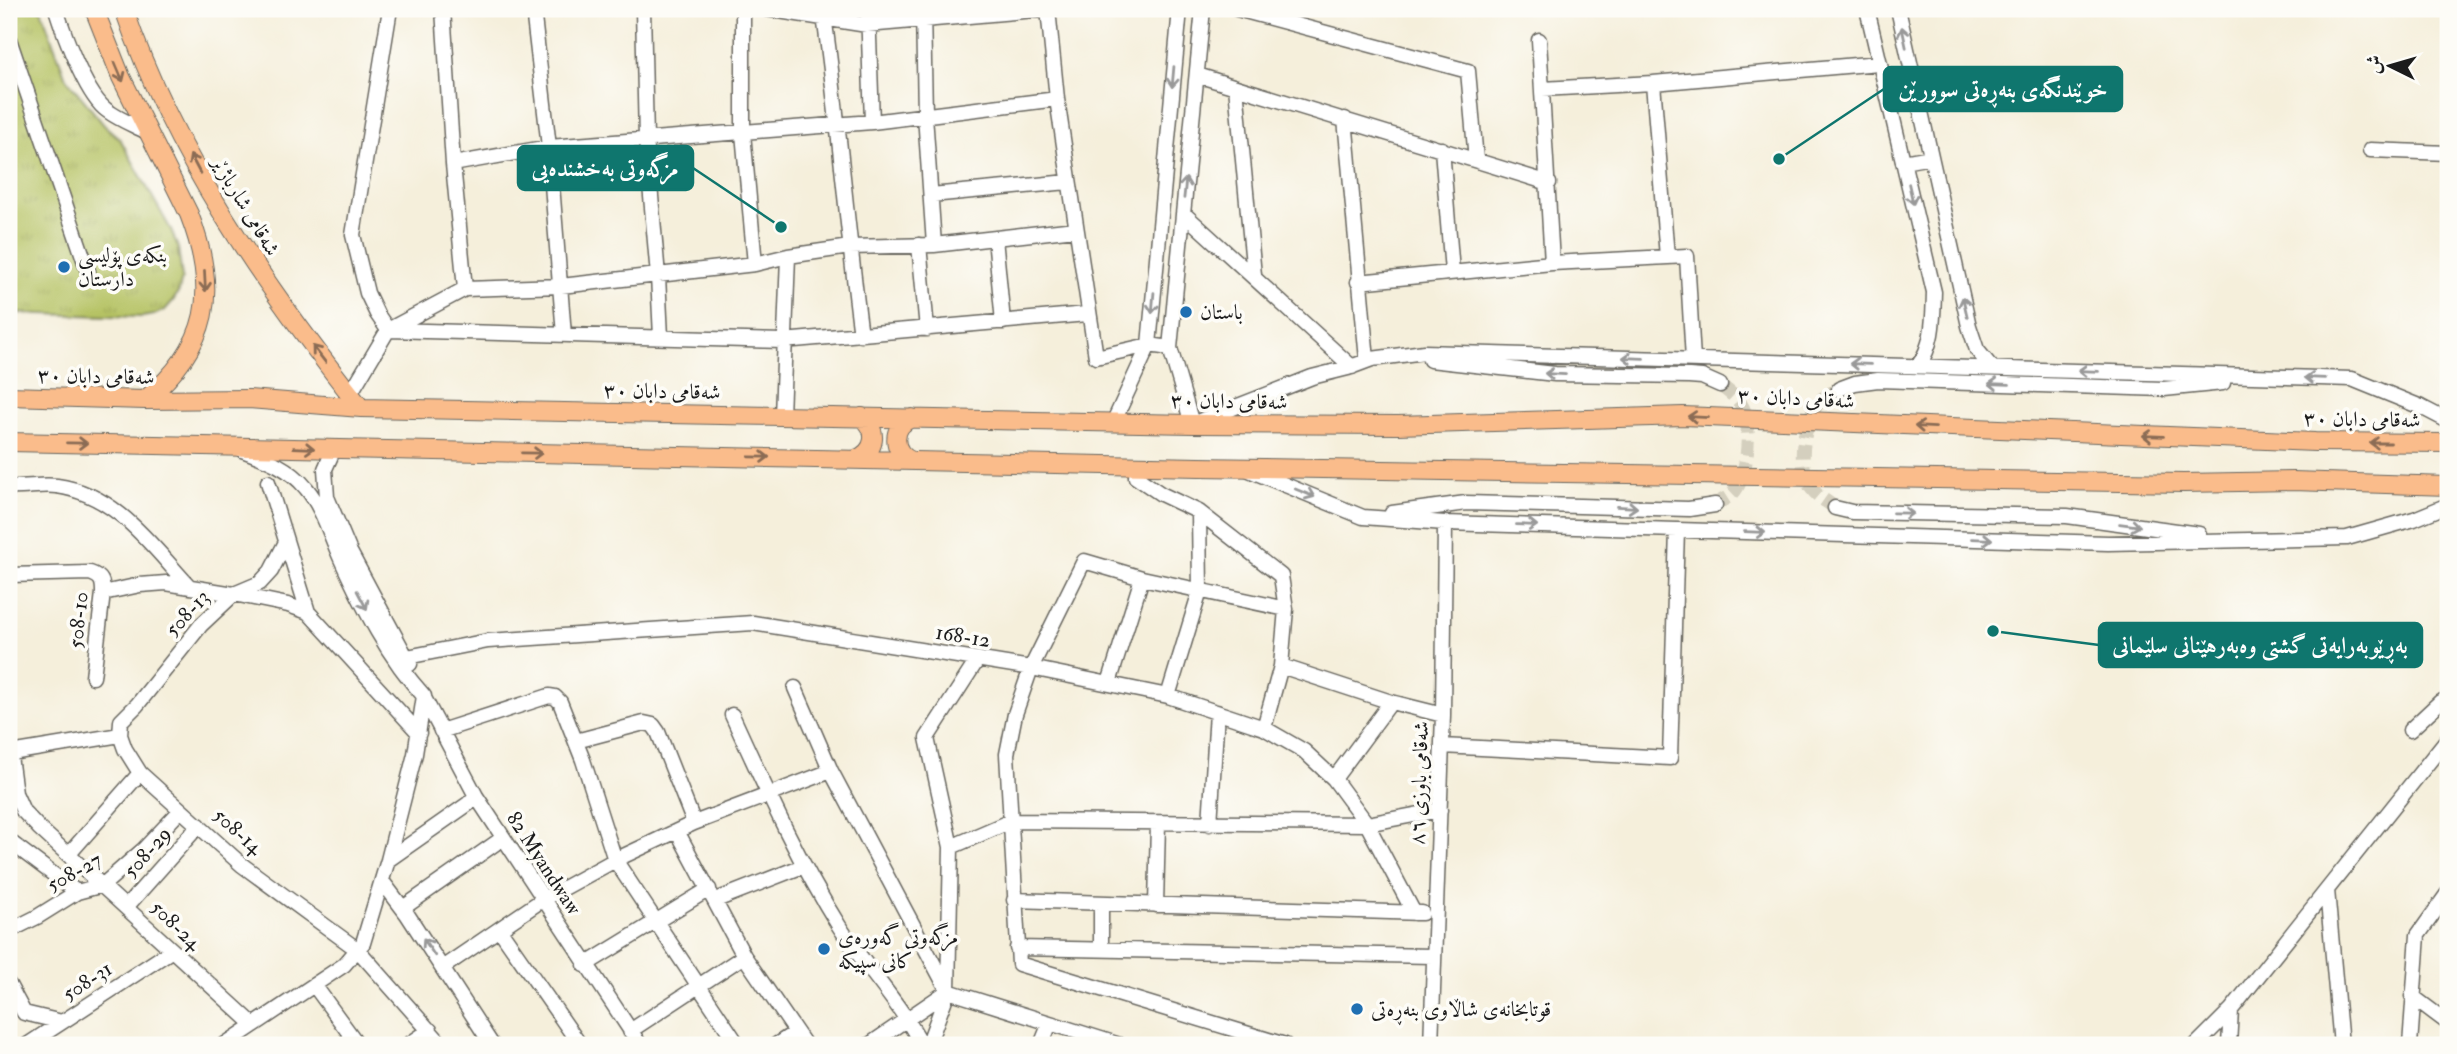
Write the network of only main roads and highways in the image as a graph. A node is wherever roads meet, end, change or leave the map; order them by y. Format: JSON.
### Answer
{"nodes":[{"id":1,"x":94,"y":9,"type":"edge"},
{"id":2,"x":124,"y":9,"type":"edge"},
{"id":3,"x":9,"y":396,"type":"edge"},
{"id":4,"x":145,"y":400,"type":"junction"},
{"id":5,"x":356,"y":401,"type":"junction"},
{"id":6,"x":862,"y":417,"type":"junction"},
{"id":7,"x":912,"y":418,"type":"junction"},
{"id":8,"x":9,"y":442,"type":"edge"},
{"id":9,"x":2448,"y":443,"type":"edge"},
{"id":10,"x":856,"y":460,"type":"junction"},
{"id":11,"x":912,"y":461,"type":"junction"},
{"id":12,"x":2448,"y":486,"type":"edge"}],
"edges":[{"from":1,"to":4,"type":"main road","one_way":true},
{"from":5,"to":2,"type":"main road","name":"شەقامی شارباژێر","one_way":true},
{"from":3,"to":4,"type":"main road","name":"شەقامی دابان ٣٠"},
{"from":4,"to":5,"type":"main road","name":"شەقامی دابان ٣٠"},
{"from":5,"to":6,"type":"main road","name":"شەقامی دابان ٣٠"},
{"from":6,"to":7,"type":"main road","name":"شەقامی دابان ٣٠"},
{"from":6,"to":10,"type":"main road"},
{"from":9,"to":7,"type":"main road","name":"شەقامی دابان ٣٠","one_way":true},
{"from":7,"to":11,"type":"main road"},
{"from":8,"to":10,"type":"main road","one_way":true},
{"from":10,"to":11,"type":"main road"},
{"from":11,"to":12,"type":"main road"}]}
